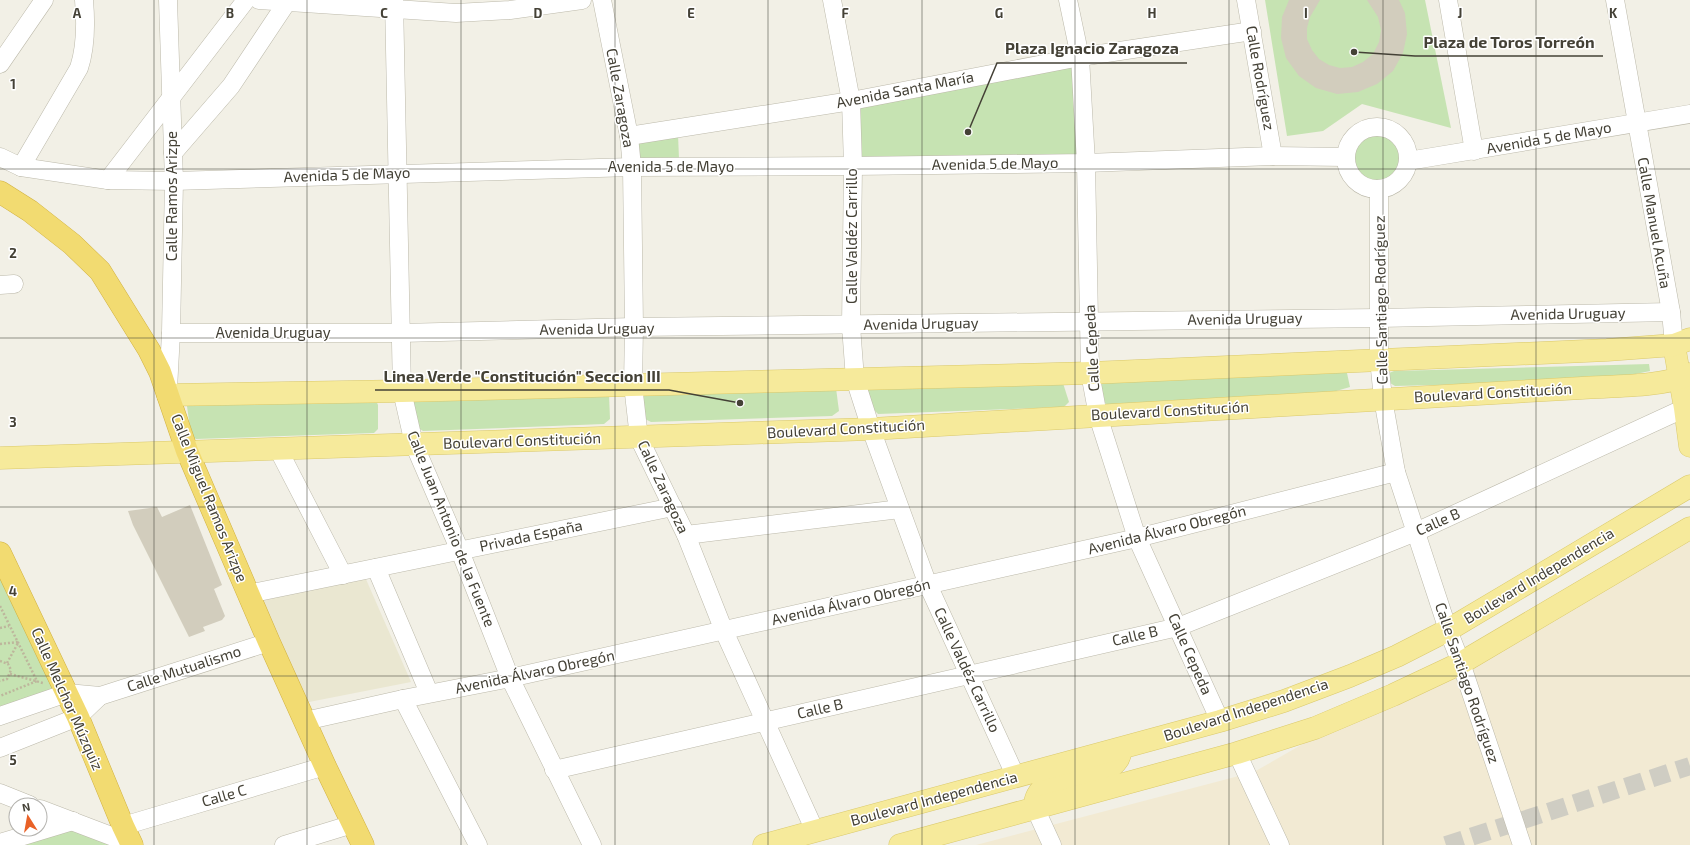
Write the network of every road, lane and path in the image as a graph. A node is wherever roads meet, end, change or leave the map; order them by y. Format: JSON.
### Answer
{"nodes":[{"id":1,"x":44,"y":0,"type":"edge"},
{"id":2,"x":84,"y":0,"type":"edge"},
{"id":3,"x":168,"y":0,"type":"edge"},
{"id":4,"x":246,"y":0,"type":"edge"},
{"id":5,"x":259,"y":0,"type":"edge"},
{"id":6,"x":582,"y":0,"type":"edge"},
{"id":7,"x":602,"y":0,"type":"edge"},
{"id":8,"x":832,"y":0,"type":"edge"},
{"id":9,"x":1068,"y":0,"type":"edge"},
{"id":10,"x":1246,"y":0,"type":"edge"},
{"id":11,"x":1448,"y":0,"type":"edge"},
{"id":12,"x":1615,"y":0,"type":"edge"},
{"id":13,"x":287,"y":2,"type":"junction"},
{"id":14,"x":394,"y":4,"type":"edge"},
{"id":15,"x":1252,"y":31,"type":"junction"},
{"id":16,"x":1080,"y":57,"type":"junction"},
{"id":17,"x":0,"y":64,"type":"edge"},
{"id":18,"x":171,"y":97,"type":"junction"},
{"id":19,"x":851,"y":101,"type":"junction"},
{"id":20,"x":1690,"y":114,"type":"edge"},
{"id":21,"x":1636,"y":123,"type":"junction"},
{"id":22,"x":629,"y":136,"type":"junction"},
{"id":23,"x":1474,"y":151,"type":"junction"},
{"id":24,"x":173,"y":153,"type":"junction"},
{"id":25,"x":1273,"y":156,"type":"junction"},
{"id":26,"x":0,"y":157,"type":"edge"},
{"id":27,"x":1345,"y":157,"type":"junction"},
{"id":28,"x":1408,"y":161,"type":"junction"},
{"id":29,"x":1086,"y":163,"type":"junction"},
{"id":30,"x":853,"y":166,"type":"junction"},
{"id":31,"x":21,"y":167,"type":"junction"},
{"id":32,"x":632,"y":167,"type":"junction"},
{"id":33,"x":397,"y":173,"type":"junction"},
{"id":34,"x":108,"y":180,"type":"junction"},
{"id":35,"x":174,"y":181,"type":"junction"},
{"id":36,"x":1379,"y":190,"type":"junction"},
{"id":37,"x":0,"y":192,"type":"edge"},
{"id":38,"x":1671,"y":312,"type":"junction"},
{"id":39,"x":1379,"y":318,"type":"junction"},
{"id":40,"x":1089,"y":321,"type":"junction"},
{"id":41,"x":852,"y":326,"type":"junction"},
{"id":42,"x":634,"y":327,"type":"junction"},
{"id":43,"x":171,"y":333,"type":"junction"},
{"id":44,"x":401,"y":333,"type":"junction"},
{"id":45,"x":1682,"y":342,"type":"edge"},
{"id":46,"x":1379,"y":359,"type":"junction"},
{"id":47,"x":1090,"y":373,"type":"junction"},
{"id":48,"x":1685,"y":376,"type":"edge"},
{"id":49,"x":855,"y":379,"type":"junction"},
{"id":50,"x":633,"y":385,"type":"junction"},
{"id":51,"x":402,"y":391,"type":"junction"},
{"id":52,"x":168,"y":394,"type":"junction"},
{"id":53,"x":1383,"y":399,"type":"junction"},
{"id":54,"x":1685,"y":408,"type":"junction"},
{"id":55,"x":1098,"y":416,"type":"junction"},
{"id":56,"x":871,"y":429,"type":"junction"},
{"id":57,"x":639,"y":438,"type":"junction"},
{"id":58,"x":414,"y":444,"type":"junction"},
{"id":59,"x":1690,"y":446,"type":"edge"},
{"id":60,"x":278,"y":449,"type":"junction"},
{"id":61,"x":187,"y":451,"type":"junction"},
{"id":62,"x":0,"y":458,"type":"edge"},
{"id":63,"x":1396,"y":472,"type":"junction"},
{"id":64,"x":1690,"y":486,"type":"edge"},
{"id":65,"x":673,"y":507,"type":"junction"},
{"id":66,"x":900,"y":510,"type":"junction"},
{"id":67,"x":1690,"y":528,"type":"edge"},
{"id":68,"x":1416,"y":532,"type":"junction"},
{"id":69,"x":686,"y":535,"type":"junction"},
{"id":70,"x":1137,"y":538,"type":"junction"},
{"id":71,"x":460,"y":551,"type":"junction"},
{"id":72,"x":0,"y":554,"type":"edge"},
{"id":73,"x":376,"y":568,"type":"junction"},
{"id":74,"x":343,"y":575,"type":"junction"},
{"id":75,"x":928,"y":585,"type":"junction"},
{"id":76,"x":248,"y":594,"type":"junction"},
{"id":77,"x":0,"y":606,"type":"edge"},
{"id":78,"x":9,"y":626,"type":"junction"},
{"id":79,"x":1178,"y":627,"type":"junction"},
{"id":80,"x":0,"y":628,"type":"edge"},
{"id":81,"x":1448,"y":630,"type":"junction"},
{"id":82,"x":724,"y":631,"type":"junction"},
{"id":83,"x":18,"y":642,"type":"junction"},
{"id":84,"x":268,"y":642,"type":"junction"},
{"id":85,"x":0,"y":644,"type":"edge"},
{"id":86,"x":0,"y":661,"type":"edge"},
{"id":87,"x":7,"y":663,"type":"junction"},
{"id":88,"x":1461,"y":663,"type":"junction"},
{"id":89,"x":10,"y":674,"type":"junction"},
{"id":90,"x":970,"y":675,"type":"junction"},
{"id":91,"x":510,"y":678,"type":"junction"},
{"id":92,"x":37,"y":680,"type":"junction"},
{"id":93,"x":0,"y":681,"type":"edge"},
{"id":94,"x":67,"y":693,"type":"junction"},
{"id":95,"x":429,"y":693,"type":"junction"},
{"id":96,"x":0,"y":696,"type":"edge"},
{"id":97,"x":100,"y":696,"type":"junction"},
{"id":98,"x":403,"y":699,"type":"junction"},
{"id":99,"x":0,"y":716,"type":"edge"},
{"id":100,"x":78,"y":717,"type":"junction"},
{"id":101,"x":305,"y":721,"type":"junction"},
{"id":102,"x":766,"y":721,"type":"junction"},
{"id":103,"x":1220,"y":721,"type":"junction"},
{"id":104,"x":0,"y":748,"type":"edge"},
{"id":105,"x":1121,"y":748,"type":"junction"},
{"id":106,"x":1237,"y":753,"type":"junction"},
{"id":107,"x":325,"y":766,"type":"junction"},
{"id":108,"x":554,"y":770,"type":"junction"},
{"id":109,"x":1016,"y":777,"type":"junction"},
{"id":110,"x":0,"y":793,"type":"edge"},
{"id":111,"x":10,"y":797,"type":"edge"},
{"id":112,"x":1035,"y":808,"type":"junction"},
{"id":113,"x":48,"y":812,"type":"edge"},
{"id":114,"x":73,"y":821,"type":"junction"},
{"id":115,"x":353,"y":824,"type":"junction"},
{"id":116,"x":129,"y":838,"type":"edge"},
{"id":117,"x":818,"y":838,"type":"edge"},
{"id":118,"x":0,"y":843,"type":"edge"},
{"id":119,"x":284,"y":845,"type":"edge"},
{"id":120,"x":363,"y":845,"type":"edge"},
{"id":121,"x":478,"y":845,"type":"edge"},
{"id":122,"x":592,"y":845,"type":"edge"},
{"id":123,"x":764,"y":845,"type":"edge"},
{"id":124,"x":900,"y":845,"type":"edge"},
{"id":125,"x":1052,"y":845,"type":"edge"},
{"id":126,"x":1280,"y":845,"type":"edge"},
{"id":127,"x":1522,"y":845,"type":"edge"}],
"edges":[{"from":1,"to":17,"type":"street"},
{"from":2,"to":31,"type":"street"},
{"from":3,"to":18,"type":"street","name":"Calle Ramos Arizpe"},
{"from":4,"to":18,"type":"street"},
{"from":5,"to":13,"type":"street"},
{"from":6,"to":14,"type":"street"},
{"from":7,"to":22,"type":"street","name":"Calle Zaragoza"},
{"from":8,"to":19,"type":"street","name":"Calle Valdéz Carrillo"},
{"from":9,"to":16,"type":"street","name":"Calle Cepeda"},
{"from":10,"to":15,"type":"street","name":"Calle Rodríguez"},
{"from":11,"to":23,"type":"street"},
{"from":12,"to":21,"type":"street","name":"Calle Manuel Acuña"},
{"from":13,"to":14,"type":"street"},
{"from":13,"to":24,"type":"street"},
{"from":14,"to":33,"type":"street","name":"Calle Juan Antonio de la Fuente"},
{"from":15,"to":16,"type":"street","name":"Avenida Santa María"},
{"from":15,"to":25,"type":"street","name":"Calle Rodríguez"},
{"from":16,"to":19,"type":"street","name":"Avenida Santa María"},
{"from":16,"to":29,"type":"street","name":"Calle Cepeda"},
{"from":18,"to":24,"type":"street","name":"Calle Ramos Arizpe"},
{"from":18,"to":34,"type":"street"},
{"from":19,"to":22,"type":"street","name":"Avenida Santa María"},
{"from":19,"to":30,"type":"street","name":"Calle Valdéz Carrillo"},
{"from":20,"to":21,"type":"street","name":"Avenida 5 de Mayo"},
{"from":21,"to":23,"type":"street","name":"Avenida 5 de Mayo"},
{"from":21,"to":38,"type":"street","name":"Calle Manuel Acuña"},
{"from":22,"to":32,"type":"street","name":"Calle Zaragoza"},
{"from":23,"to":28,"type":"street","name":"Avenida 5 de Mayo"},
{"from":24,"to":35,"type":"street","name":"Calle Ramos Arizpe"},
{"from":25,"to":27,"type":"street","name":"Avenida 5 de Mayo"},
{"from":25,"to":29,"type":"street","name":"Avenida 5 de Mayo"},
{"from":26,"to":31,"type":"street","name":"Avenida 5 de Mayo"},
{"from":27,"to":28,"type":"street"},
{"from":27,"to":36,"type":"street"},
{"from":28,"to":36,"type":"street"},
{"from":29,"to":30,"type":"street","name":"Avenida 5 de Mayo"},
{"from":29,"to":40,"type":"street","name":"Calle Cepeda"},
{"from":30,"to":32,"type":"street","name":"Avenida 5 de Mayo"},
{"from":30,"to":41,"type":"street","name":"Calle Valdéz Carrillo"},
{"from":31,"to":34,"type":"street","name":"Avenida 5 de Mayo"},
{"from":32,"to":33,"type":"street","name":"Avenida 5 de Mayo"},
{"from":32,"to":42,"type":"street","name":"Calle Zaragoza"},
{"from":33,"to":35,"type":"street","name":"Avenida 5 de Mayo"},
{"from":33,"to":44,"type":"street","name":"Calle Juan Antonio de la Fuente"},
{"from":34,"to":35,"type":"street","name":"Avenida 5 de Mayo"},
{"from":35,"to":43,"type":"street","name":"Calle Ramos Arizpe"},
{"from":36,"to":39,"type":"street","name":"Calle Santiago Rodríguez"},
{"from":37,"to":52,"type":"highway","name":"Calle Miguel Ramos Arizpe"},
{"from":38,"to":39,"type":"street","name":"Avenida Uruguay"},
{"from":38,"to":45,"type":"street","name":"Calle Manuel Acuña"},
{"from":39,"to":40,"type":"street","name":"Avenida Uruguay"},
{"from":39,"to":46,"type":"street","name":"Calle Santiago Rodríguez"},
{"from":40,"to":41,"type":"street","name":"Avenida Uruguay"},
{"from":40,"to":47,"type":"street","name":"Calle Cepeda"},
{"from":41,"to":42,"type":"street","name":"Avenida Uruguay"},
{"from":41,"to":49,"type":"street","name":"Calle Valdéz Carrillo"},
{"from":42,"to":44,"type":"street","name":"Avenida Uruguay"},
{"from":42,"to":50,"type":"street","name":"Calle Zaragoza"},
{"from":43,"to":44,"type":"street","name":"Avenida Uruguay"},
{"from":43,"to":52,"type":"street","name":"Calle Ramos Arizpe"},
{"from":44,"to":51,"type":"street","name":"Calle Juan Antonio de la Fuente"},
{"from":45,"to":46,"type":"main road"},
{"from":45,"to":48,"type":"main road","name":"Calle Manuel Acuña"},
{"from":46,"to":47,"type":"main road"},
{"from":46,"to":53,"type":"street","name":"Calle Santiago Rodríguez"},
{"from":47,"to":49,"type":"main road"},
{"from":47,"to":55,"type":"street","name":"Calle Cepeda"},
{"from":48,"to":53,"type":"main road","name":"Boulevard Constitución"},
{"from":48,"to":54,"type":"main road","name":"Calle Manuel Acuña"},
{"from":49,"to":50,"type":"main road"},
{"from":49,"to":56,"type":"street","name":"Calle Valdéz Carrillo"},
{"from":50,"to":51,"type":"main road"},
{"from":50,"to":57,"type":"street","name":"Calle Zaragoza"},
{"from":51,"to":52,"type":"main road"},
{"from":51,"to":58,"type":"street","name":"Calle Juan Antonio de la Fuente"},
{"from":52,"to":61,"type":"highway","name":"Calle Miguel Ramos Arizpe"},
{"from":53,"to":55,"type":"main road","name":"Boulevard Constitución"},
{"from":53,"to":63,"type":"street","name":"Calle Santiago Rodríguez"},
{"from":54,"to":59,"type":"main road","name":"Calle Manuel Acuña"},
{"from":54,"to":68,"type":"street","name":"Calle B"},
{"from":55,"to":56,"type":"main road","name":"Boulevard Constitución"},
{"from":55,"to":70,"type":"street","name":"Calle Cepeda"},
{"from":56,"to":57,"type":"main road","name":"Boulevard Constitución"},
{"from":56,"to":66,"type":"street","name":"Calle Valdéz Carrillo"},
{"from":57,"to":58,"type":"main road","name":"Boulevard Constitución"},
{"from":57,"to":65,"type":"street","name":"Calle Zaragoza"},
{"from":58,"to":60,"type":"main road","name":"Boulevard Constitución"},
{"from":58,"to":71,"type":"street","name":"Calle Juan Antonio de la Fuente"},
{"from":60,"to":61,"type":"main road","name":"Boulevard Constitución"},
{"from":60,"to":74,"type":"street"},
{"from":61,"to":62,"type":"main road","name":"Boulevard Constitución"},
{"from":61,"to":76,"type":"highway","name":"Calle Miguel Ramos Arizpe"},
{"from":63,"to":68,"type":"street","name":"Calle Santiago Rodríguez"},
{"from":63,"to":70,"type":"street","name":"Avenida Álvaro Obregón"},
{"from":64,"to":81,"type":"main road","name":"Boulevard Independencia"},
{"from":65,"to":69,"type":"street","name":"Calle Zaragoza"},
{"from":65,"to":71,"type":"street","name":"Privada España"},
{"from":66,"to":69,"type":"street"},
{"from":66,"to":75,"type":"street","name":"Calle Valdéz Carrillo"},
{"from":67,"to":88,"type":"main road"},
{"from":68,"to":79,"type":"street","name":"Calle B"},
{"from":68,"to":81,"type":"street","name":"Calle Santiago Rodríguez"},
{"from":69,"to":82,"type":"street","name":"Calle Zaragoza"},
{"from":70,"to":75,"type":"street","name":"Avenida Álvaro Obregón"},
{"from":70,"to":79,"type":"street","name":"Calle Cepeda"},
{"from":71,"to":73,"type":"street","name":"Privada España"},
{"from":71,"to":91,"type":"street","name":"Calle Juan Antonio de la Fuente"},
{"from":72,"to":94,"type":"highway","name":"Calle Melchor Múzquiz"},
{"from":73,"to":74,"type":"street","name":"Privada España"},
{"from":73,"to":95,"type":"street"},
{"from":74,"to":76,"type":"street","name":"Privada España"},
{"from":75,"to":82,"type":"street","name":"Avenida Álvaro Obregón"},
{"from":75,"to":90,"type":"street","name":"Calle Valdéz Carrillo"},
{"from":76,"to":84,"type":"highway","name":"Calle Miguel Ramos Arizpe"},
{"from":77,"to":78,"type":"path"},
{"from":78,"to":80,"type":"path"},
{"from":78,"to":83,"type":"path"},
{"from":79,"to":90,"type":"street","name":"Calle B"},
{"from":79,"to":103,"type":"street","name":"Calle Cepeda"},
{"from":81,"to":88,"type":"street","name":"Calle Santiago Rodríguez"},
{"from":81,"to":103,"type":"main road","name":"Boulevard Independencia"},
{"from":82,"to":91,"type":"street","name":"Avenida Álvaro Obregón"},
{"from":82,"to":102,"type":"street","name":"Calle Zaragoza"},
{"from":83,"to":85,"type":"path"},
{"from":83,"to":87,"type":"path"},
{"from":83,"to":92,"type":"path"},
{"from":84,"to":97,"type":"street","name":"Calle Mutualismo"},
{"from":84,"to":101,"type":"highway","name":"Calle Miguel Ramos Arizpe"},
{"from":86,"to":87,"type":"path"},
{"from":87,"to":89,"type":"path"},
{"from":88,"to":106,"type":"main road"},
{"from":88,"to":127,"type":"street","name":"Calle Santiago Rodríguez"},
{"from":89,"to":92,"type":"path"},
{"from":89,"to":93,"type":"path"},
{"from":90,"to":102,"type":"street","name":"Calle B"},
{"from":90,"to":109,"type":"street","name":"Calle Valdéz Carrillo"},
{"from":91,"to":95,"type":"street","name":"Avenida Álvaro Obregón"},
{"from":91,"to":108,"type":"street","name":"Calle Juan Antonio de la Fuente"},
{"from":92,"to":94,"type":"path"},
{"from":92,"to":96,"type":"path"},
{"from":94,"to":97,"type":"street"},
{"from":94,"to":99,"type":"street"},
{"from":94,"to":100,"type":"highway","name":"Calle Melchor Múzquiz"},
{"from":95,"to":98,"type":"street","name":"Avenida Álvaro Obregón"},
{"from":97,"to":100,"type":"street"},
{"from":98,"to":101,"type":"street","name":"Avenida Álvaro Obregón"},
{"from":98,"to":121,"type":"street"},
{"from":100,"to":104,"type":"street"},
{"from":100,"to":116,"type":"highway","name":"Calle Melchor Múzquiz"},
{"from":101,"to":107,"type":"highway","name":"Calle Miguel Ramos Arizpe"},
{"from":102,"to":108,"type":"street","name":"Calle B"},
{"from":102,"to":117,"type":"street","name":"Calle Zaragoza"},
{"from":103,"to":105,"type":"main road","name":"Boulevard Independencia"},
{"from":105,"to":109,"type":"main road","name":"Boulevard Independencia"},
{"from":105,"to":112,"type":"main road"},
{"from":106,"to":112,"type":"main road"},
{"from":106,"to":126,"type":"street"},
{"from":107,"to":115,"type":"highway","name":"Calle Miguel Ramos Arizpe"},
{"from":107,"to":116,"type":"street","name":"Calle C"},
{"from":108,"to":122,"type":"street","name":"Calle Juan Antonio de la Fuente"},
{"from":109,"to":117,"type":"main road","name":"Boulevard Independencia"},
{"from":110,"to":111,"type":"street"},
{"from":112,"to":124,"type":"main road"},
{"from":112,"to":125,"type":"street"},
{"from":113,"to":114,"type":"street"},
{"from":114,"to":116,"type":"street"},
{"from":114,"to":118,"type":"street"},
{"from":115,"to":119,"type":"street"},
{"from":115,"to":120,"type":"highway","name":"Calle Miguel Ramos Arizpe"},
{"from":117,"to":123,"type":"main road","name":"Boulevard Independencia"}]}
